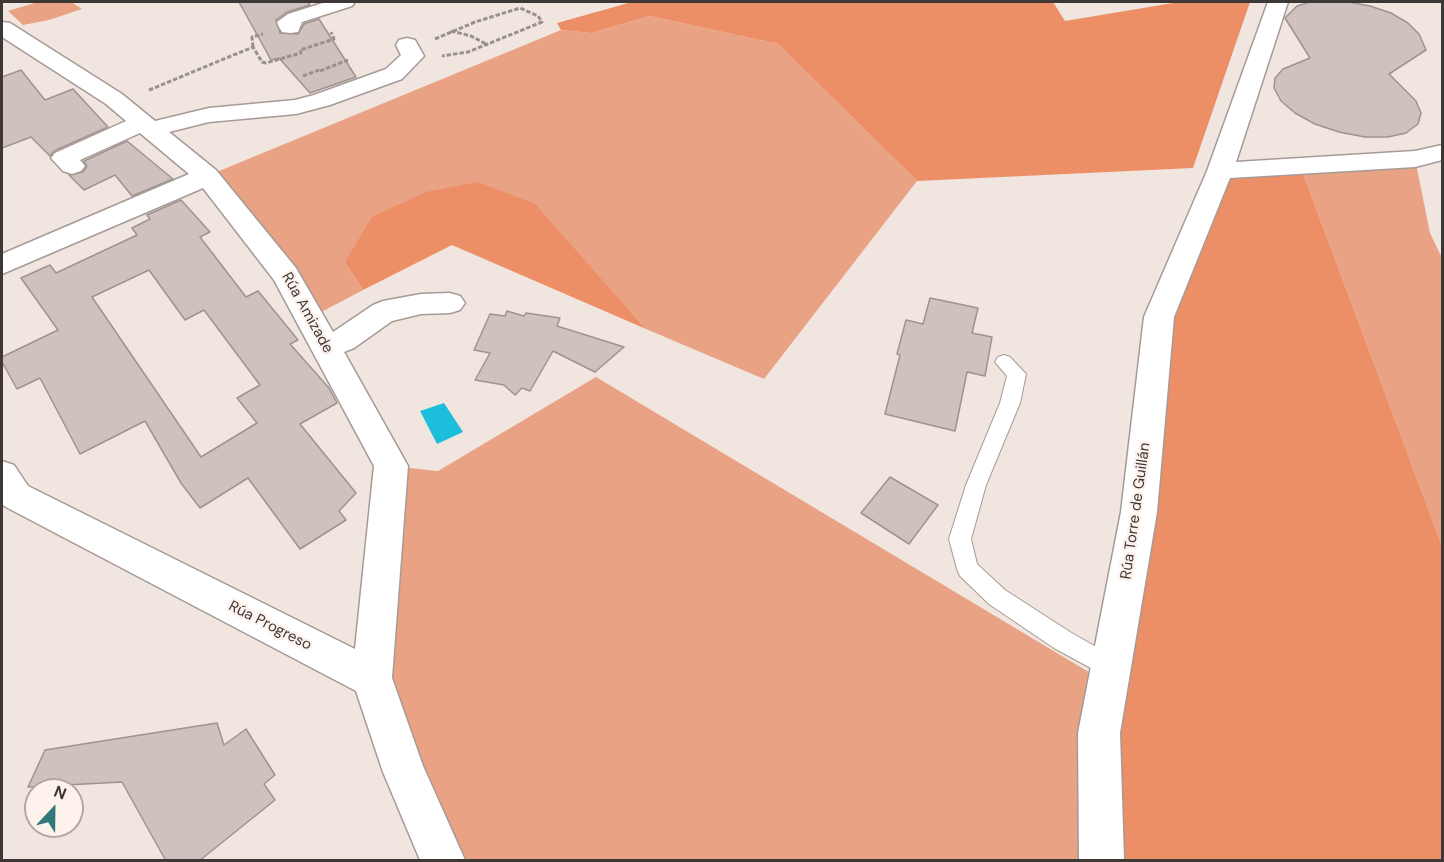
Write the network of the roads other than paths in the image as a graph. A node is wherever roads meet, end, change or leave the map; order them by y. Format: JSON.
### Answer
{"nodes":[{"id":1,"x":1278,"y":2,"type":"edge"},
{"id":2,"x":354,"y":5,"type":"edge"},
{"id":3,"x":290,"y":27,"type":"dead end"},
{"id":4,"x":2,"y":28,"type":"edge"},
{"id":5,"x":329,"y":28,"type":"road end"},
{"id":6,"x":416,"y":48,"type":"road end"},
{"id":7,"x":144,"y":123,"type":"junction"},
{"id":8,"x":1443,"y":153,"type":"edge"},
{"id":9,"x":72,"y":166,"type":"dead end"},
{"id":10,"x":1220,"y":171,"type":"junction"},
{"id":11,"x":207,"y":176,"type":"junction"},
{"id":12,"x":2,"y":265,"type":"edge"},
{"id":13,"x":450,"y":303,"type":"dead end"},
{"id":14,"x":326,"y":347,"type":"junction"},
{"id":15,"x":1004,"y":362,"type":"dead end"},
{"id":16,"x":2,"y":475,"type":"edge"},
{"id":17,"x":1111,"y":668,"type":"junction"},
{"id":18,"x":372,"y":678,"type":"junction"},
{"id":19,"x":443,"y":861,"type":"edge"},
{"id":20,"x":1101,"y":861,"type":"edge"}],
"edges":[{"from":1,"to":10,"type":"street","name":"Rúa Torre de Guillán"},
{"from":2,"to":3,"type":"street"},
{"from":2,"to":5,"type":"street"},
{"from":4,"to":7,"type":"street","name":"Rúa Amizade"},
{"from":6,"to":7,"type":"street"},
{"from":7,"to":9,"type":"street"},
{"from":7,"to":11,"type":"street","name":"Rúa Amizade"},
{"from":8,"to":10,"type":"street"},
{"from":10,"to":17,"type":"street","name":"Rúa Torre de Guillán"},
{"from":11,"to":12,"type":"street"},
{"from":11,"to":14,"type":"street","name":"Rúa Amizade"},
{"from":13,"to":14,"type":"street"},
{"from":14,"to":18,"type":"street","name":"Rúa Amizade"},
{"from":15,"to":17,"type":"lane"},
{"from":16,"to":18,"type":"street","name":"Rúa Progreso"},
{"from":17,"to":20,"type":"street","name":"Rúa Torre de Guillán"},
{"from":18,"to":19,"type":"street"}]}
